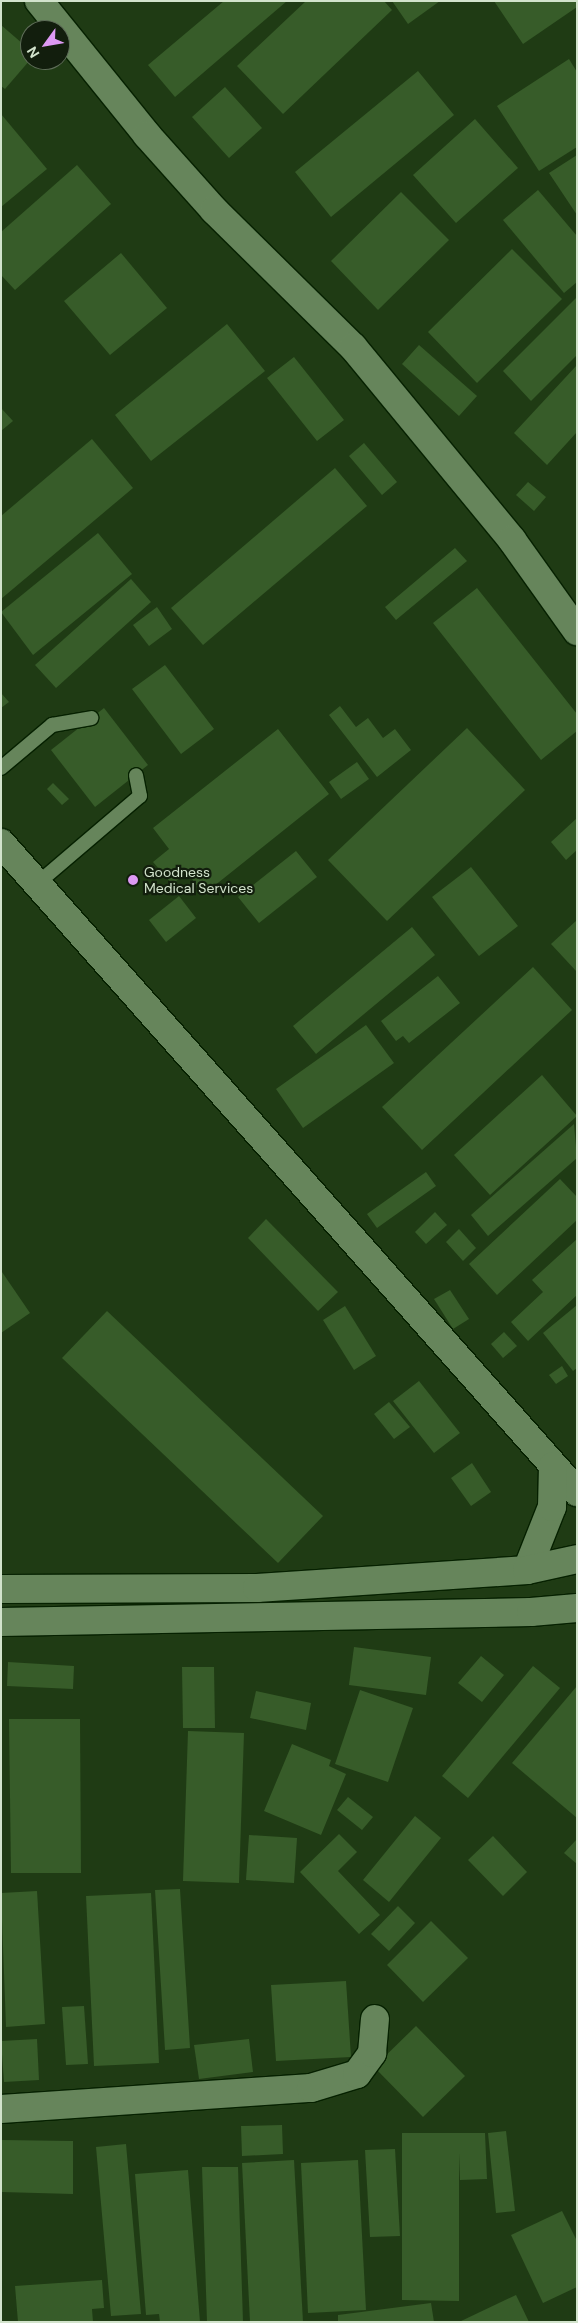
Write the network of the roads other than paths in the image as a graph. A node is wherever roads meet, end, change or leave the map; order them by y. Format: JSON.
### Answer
{"nodes":[{"id":1,"x":38,"y":1,"type":"edge"},
{"id":2,"x":577,"y":630,"type":"edge"},
{"id":3,"x":91,"y":718,"type":"dead end"},
{"id":4,"x":1,"y":768,"type":"edge"},
{"id":5,"x":136,"y":775,"type":"dead end"},
{"id":6,"x":1,"y":843,"type":"edge"},
{"id":7,"x":38,"y":883,"type":"junction"},
{"id":8,"x":554,"y":1466,"type":"junction"},
{"id":9,"x":577,"y":1492,"type":"edge"},
{"id":10,"x":577,"y":1559,"type":"edge"},
{"id":11,"x":527,"y":1570,"type":"junction"},
{"id":12,"x":1,"y":1589,"type":"edge"},
{"id":13,"x":577,"y":1608,"type":"edge"},
{"id":14,"x":1,"y":1622,"type":"edge"},
{"id":15,"x":375,"y":2019,"type":"dead end"},
{"id":16,"x":1,"y":2109,"type":"edge"}],
"edges":[{"from":1,"to":2,"type":"main road"},
{"from":3,"to":4,"type":"lane"},
{"from":5,"to":7,"type":"lane"},
{"from":6,"to":7,"type":"main road"},
{"from":7,"to":8,"type":"main road"},
{"from":8,"to":9,"type":"main road"},
{"from":8,"to":11,"type":"main road"},
{"from":10,"to":11,"type":"main road"},
{"from":11,"to":12,"type":"main road"},
{"from":13,"to":14,"type":"main road"},
{"from":15,"to":16,"type":"main road"}]}
